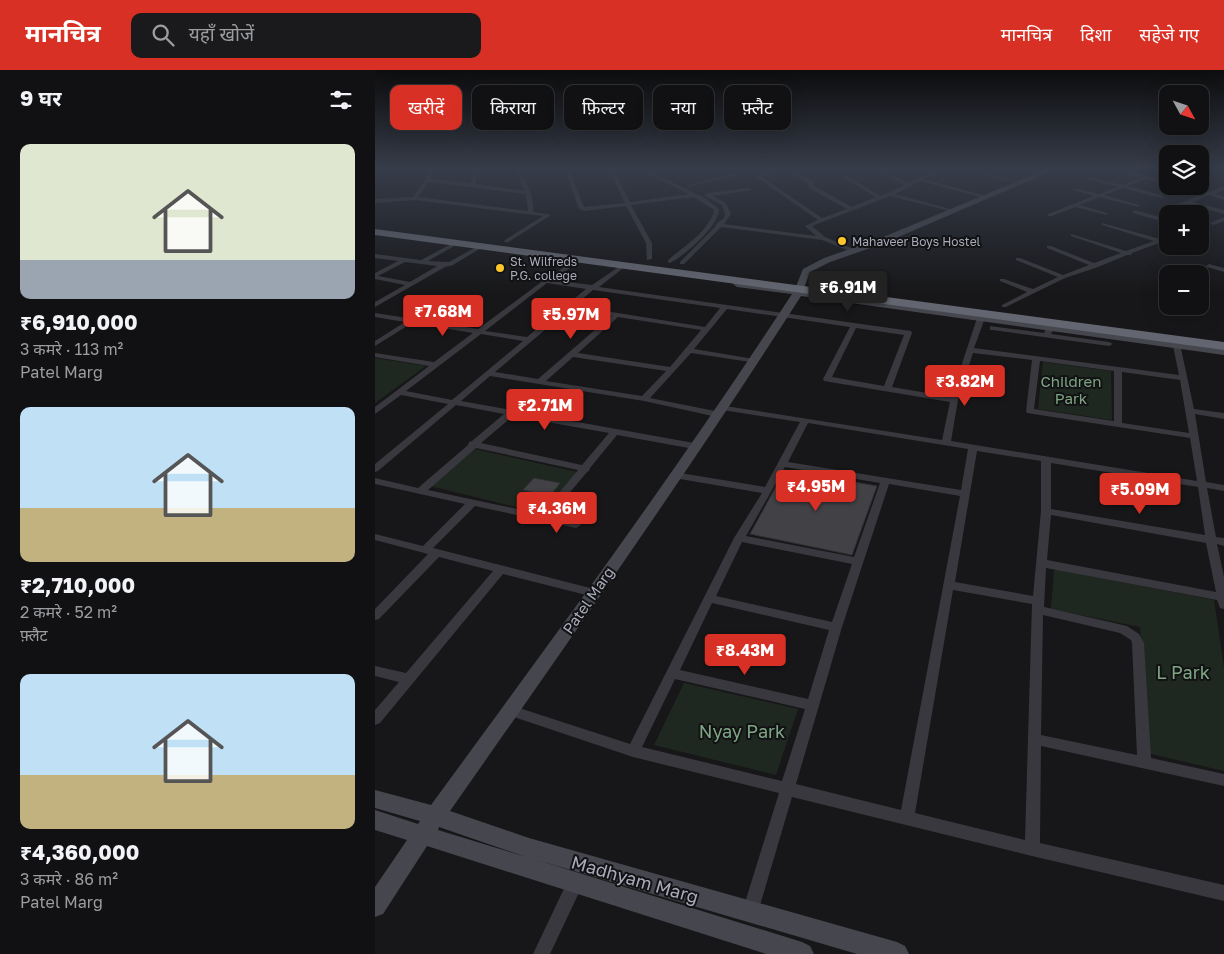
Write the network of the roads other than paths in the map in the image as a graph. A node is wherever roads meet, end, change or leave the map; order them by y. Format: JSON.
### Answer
{"nodes":[{"id":1,"x":517,"y":210,"type":"edge"},
{"id":2,"x":631,"y":210,"type":"edge"},
{"id":3,"x":717,"y":210,"type":"edge"},
{"id":4,"x":727,"y":210,"type":"edge"},
{"id":5,"x":807,"y":210,"type":"edge"},
{"id":6,"x":848,"y":210,"type":"edge"},
{"id":7,"x":946,"y":210,"type":"edge"},
{"id":8,"x":956,"y":210,"type":"edge"},
{"id":9,"x":1062,"y":210,"type":"edge"},
{"id":10,"x":1093,"y":210,"type":"edge"},
{"id":11,"x":1139,"y":210,"type":"edge"},
{"id":12,"x":531,"y":212,"type":"joint"},
{"id":13,"x":952,"y":212,"type":"junction"},
{"id":14,"x":1105,"y":214,"type":"dead end"},
{"id":15,"x":1050,"y":215,"type":"dead end"},
{"id":16,"x":1159,"y":218,"type":"edge"},
{"id":17,"x":1224,"y":219,"type":"edge"},
{"id":18,"x":821,"y":220,"type":"junction"},
{"id":19,"x":375,"y":223,"type":"edge"},
{"id":20,"x":1213,"y":223,"type":"dead end"},
{"id":21,"x":711,"y":224,"type":"junction"},
{"id":22,"x":1104,"y":224,"type":"dead end"},
{"id":23,"x":721,"y":225,"type":"junction"},
{"id":24,"x":375,"y":233,"type":"edge"},
{"id":25,"x":1073,"y":235,"type":"dead end"},
{"id":26,"x":823,"y":238,"type":"junction"},
{"id":27,"x":1159,"y":239,"type":"edge"},
{"id":28,"x":507,"y":241,"type":"junction"},
{"id":29,"x":1159,"y":242,"type":"edge"},
{"id":30,"x":453,"y":245,"type":"junction"},
{"id":31,"x":1049,"y":247,"type":"dead end"},
{"id":32,"x":478,"y":248,"type":"junction"},
{"id":33,"x":855,"y":251,"type":"junction"},
{"id":34,"x":1129,"y":254,"type":"junction"},
{"id":35,"x":375,"y":256,"type":"edge"},
{"id":36,"x":649,"y":259,"type":"junction"},
{"id":37,"x":1018,"y":259,"type":"dead end"},
{"id":38,"x":578,"y":260,"type":"junction"},
{"id":39,"x":403,"y":261,"type":"junction"},
{"id":40,"x":669,"y":261,"type":"junction"},
{"id":41,"x":422,"y":262,"type":"junction"},
{"id":42,"x":682,"y":263,"type":"junction"},
{"id":43,"x":443,"y":265,"type":"junction"},
{"id":44,"x":1096,"y":266,"type":"junction"},
{"id":45,"x":1209,"y":266,"type":"dead end"},
{"id":46,"x":620,"y":268,"type":"junction"},
{"id":47,"x":1224,"y":270,"type":"edge"},
{"id":48,"x":375,"y":276,"type":"edge"},
{"id":49,"x":1063,"y":277,"type":"junction"},
{"id":50,"x":1002,"y":280,"type":"dead end"},
{"id":51,"x":546,"y":281,"type":"junction"},
{"id":52,"x":412,"y":284,"type":"junction"},
{"id":53,"x":593,"y":287,"type":"junction"},
{"id":54,"x":800,"y":287,"type":"junction"},
{"id":55,"x":1031,"y":291,"type":"junction"},
{"id":56,"x":375,"y":305,"type":"edge"},
{"id":57,"x":1004,"y":306,"type":"junction"},
{"id":58,"x":569,"y":307,"type":"junction"},
{"id":59,"x":725,"y":307,"type":"junction"},
{"id":60,"x":375,"y":315,"type":"edge"},
{"id":61,"x":616,"y":315,"type":"junction"},
{"id":62,"x":784,"y":316,"type":"junction"},
{"id":63,"x":981,"y":318,"type":"junction"},
{"id":64,"x":411,"y":321,"type":"junction"},
{"id":65,"x":854,"y":325,"type":"junction"},
{"id":66,"x":706,"y":328,"type":"junction"},
{"id":67,"x":993,"y":328,"type":"dead end"},
{"id":68,"x":479,"y":332,"type":"junction"},
{"id":69,"x":1049,"y":332,"type":"junction"},
{"id":70,"x":1224,"y":335,"type":"edge"},
{"id":71,"x":530,"y":340,"type":"junction"},
{"id":72,"x":375,"y":344,"type":"edge"},
{"id":73,"x":1109,"y":344,"type":"dead end"},
{"id":74,"x":1177,"y":346,"type":"junction"},
{"id":75,"x":1224,"y":346,"type":"edge"},
{"id":76,"x":689,"y":350,"type":"junction"},
{"id":77,"x":970,"y":350,"type":"junction"},
{"id":78,"x":1224,"y":352,"type":"edge"},
{"id":79,"x":572,"y":354,"type":"junction"},
{"id":80,"x":375,"y":355,"type":"edge"},
{"id":81,"x":1035,"y":360,"type":"junction"},
{"id":82,"x":754,"y":361,"type":"junction"},
{"id":83,"x":435,"y":365,"type":"junction"},
{"id":84,"x":1118,"y":369,"type":"junction"},
{"id":85,"x":672,"y":370,"type":"junction"},
{"id":86,"x":491,"y":374,"type":"junction"},
{"id":87,"x":1184,"y":378,"type":"junction"},
{"id":88,"x":541,"y":382,"type":"junction"},
{"id":89,"x":887,"y":389,"type":"junction"},
{"id":90,"x":401,"y":393,"type":"junction"},
{"id":91,"x":644,"y":399,"type":"junction"},
{"id":92,"x":954,"y":400,"type":"junction"},
{"id":93,"x":457,"y":403,"type":"junction"},
{"id":94,"x":720,"y":410,"type":"junction"},
{"id":95,"x":375,"y":411,"type":"edge"},
{"id":96,"x":1190,"y":411,"type":"junction"},
{"id":97,"x":511,"y":413,"type":"junction"},
{"id":98,"x":1224,"y":416,"type":"edge"},
{"id":99,"x":805,"y":421,"type":"junction"},
{"id":100,"x":1117,"y":425,"type":"junction"},
{"id":101,"x":615,"y":432,"type":"junction"},
{"id":102,"x":1193,"y":436,"type":"junction"},
{"id":103,"x":946,"y":443,"type":"junction"},
{"id":104,"x":472,"y":444,"type":"junction"},
{"id":105,"x":694,"y":446,"type":"junction"},
{"id":106,"x":973,"y":448,"type":"junction"},
{"id":107,"x":1046,"y":460,"type":"junction"},
{"id":108,"x":781,"y":464,"type":"junction"},
{"id":109,"x":375,"y":469,"type":"edge"},
{"id":110,"x":586,"y":469,"type":"junction"},
{"id":111,"x":674,"y":475,"type":"junction"},
{"id":112,"x":885,"y":480,"type":"junction"},
{"id":113,"x":375,"y":482,"type":"edge"},
{"id":114,"x":1200,"y":484,"type":"junction"},
{"id":115,"x":1224,"y":488,"type":"edge"},
{"id":116,"x":419,"y":491,"type":"junction"},
{"id":117,"x":768,"y":491,"type":"junction"},
{"id":118,"x":966,"y":494,"type":"junction"},
{"id":119,"x":472,"y":503,"type":"junction"},
{"id":120,"x":1045,"y":511,"type":"junction"},
{"id":121,"x":543,"y":518,"type":"junction"},
{"id":122,"x":576,"y":525,"type":"dead end"},
{"id":123,"x":375,"y":537,"type":"edge"},
{"id":124,"x":739,"y":538,"type":"junction"},
{"id":125,"x":1211,"y":540,"type":"junction"},
{"id":126,"x":1224,"y":542,"type":"edge"},
{"id":127,"x":425,"y":550,"type":"junction"},
{"id":128,"x":437,"y":552,"type":"junction"},
{"id":129,"x":858,"y":561,"type":"junction"},
{"id":130,"x":1042,"y":563,"type":"junction"},
{"id":131,"x":501,"y":569,"type":"junction"},
{"id":132,"x":949,"y":585,"type":"junction"},
{"id":133,"x":594,"y":592,"type":"junction"},
{"id":134,"x":708,"y":598,"type":"junction"},
{"id":135,"x":1223,"y":601,"type":"edge"},
{"id":136,"x":379,"y":606,"type":"edge"},
{"id":137,"x":1038,"y":606,"type":"junction"},
{"id":138,"x":375,"y":616,"type":"edge"},
{"id":139,"x":836,"y":627,"type":"junction"},
{"id":140,"x":375,"y":670,"type":"edge"},
{"id":141,"x":671,"y":674,"type":"junction"},
{"id":142,"x":409,"y":679,"type":"junction"},
{"id":143,"x":813,"y":706,"type":"junction"},
{"id":144,"x":510,"y":710,"type":"junction"},
{"id":145,"x":375,"y":719,"type":"edge"},
{"id":146,"x":1034,"y":738,"type":"junction"},
{"id":147,"x":633,"y":751,"type":"junction"},
{"id":148,"x":1144,"y":763,"type":"junction"},
{"id":149,"x":1224,"y":780,"type":"edge"},
{"id":150,"x":786,"y":789,"type":"junction"},
{"id":151,"x":375,"y":799,"type":"edge"},
{"id":152,"x":435,"y":816,"type":"junction"},
{"id":153,"x":907,"y":817,"type":"junction"},
{"id":154,"x":375,"y":820,"type":"edge"},
{"id":155,"x":421,"y":836,"type":"junction"},
{"id":156,"x":1032,"y":849,"type":"junction"},
{"id":157,"x":576,"y":882,"type":"junction"},
{"id":158,"x":1224,"y":893,"type":"edge"},
{"id":159,"x":375,"y":906,"type":"edge"},
{"id":160,"x":750,"y":912,"type":"junction"},
{"id":161,"x":541,"y":954,"type":"edge"},
{"id":162,"x":802,"y":954,"type":"edge"},
{"id":163,"x":897,"y":954,"type":"edge"}],
"edges":[{"from":1,"to":12,"type":"street"},
{"from":2,"to":36,"type":"street"},
{"from":3,"to":21,"type":"street"},
{"from":4,"to":23,"type":"street"},
{"from":5,"to":18,"type":"street"},
{"from":6,"to":18,"type":"street"},
{"from":7,"to":13,"type":"street"},
{"from":8,"to":13,"type":"street","name":"Patel Marg"},
{"from":9,"to":15,"type":"street"},
{"from":10,"to":14,"type":"street"},
{"from":11,"to":16,"type":"street"},
{"from":12,"to":28,"type":"street"},
{"from":13,"to":33,"type":"street","name":"Patel Marg"},
{"from":17,"to":20,"type":"street"},
{"from":18,"to":26,"type":"street"},
{"from":19,"to":28,"type":"highway"},
{"from":21,"to":23,"type":"street"},
{"from":21,"to":40,"type":"street"},
{"from":22,"to":27,"type":"street"},
{"from":23,"to":26,"type":"street"},
{"from":23,"to":42,"type":"street"},
{"from":24,"to":30,"type":"street"},
{"from":24,"to":38,"type":"highway"},
{"from":25,"to":34,"type":"street"},
{"from":26,"to":33,"type":"street"},
{"from":28,"to":36,"type":"highway"},
{"from":29,"to":34,"type":"street"},
{"from":30,"to":32,"type":"street"},
{"from":30,"to":41,"type":"street"},
{"from":31,"to":44,"type":"street"},
{"from":32,"to":38,"type":"street"},
{"from":32,"to":43,"type":"street"},
{"from":33,"to":54,"type":"street","name":"Patel Marg"},
{"from":34,"to":44,"type":"street"},
{"from":35,"to":39,"type":"street"},
{"from":36,"to":40,"type":"highway"},
{"from":37,"to":49,"type":"street"},
{"from":38,"to":46,"type":"street"},
{"from":38,"to":51,"type":"street"},
{"from":38,"to":54,"type":"highway"},
{"from":39,"to":41,"type":"street"},
{"from":39,"to":48,"type":"street"},
{"from":40,"to":42,"type":"highway"},
{"from":41,"to":43,"type":"street"},
{"from":42,"to":54,"type":"highway"},
{"from":43,"to":52,"type":"street"},
{"from":44,"to":49,"type":"street"},
{"from":45,"to":47,"type":"street"},
{"from":46,"to":53,"type":"street"},
{"from":46,"to":54,"type":"street"},
{"from":48,"to":52,"type":"street"},
{"from":49,"to":55,"type":"street"},
{"from":50,"to":55,"type":"street"},
{"from":51,"to":53,"type":"street"},
{"from":51,"to":68,"type":"street"},
{"from":52,"to":56,"type":"street"},
{"from":53,"to":58,"type":"street"},
{"from":53,"to":59,"type":"street"},
{"from":54,"to":57,"type":"highway"},
{"from":54,"to":62,"type":"street","name":"Patel Marg"},
{"from":54,"to":63,"type":"street"},
{"from":54,"to":75,"type":"highway"},
{"from":55,"to":57,"type":"street"},
{"from":57,"to":70,"type":"highway"},
{"from":58,"to":61,"type":"street"},
{"from":58,"to":71,"type":"street"},
{"from":59,"to":62,"type":"street"},
{"from":59,"to":66,"type":"street"},
{"from":60,"to":64,"type":"street"},
{"from":61,"to":66,"type":"street"},
{"from":61,"to":79,"type":"street"},
{"from":62,"to":65,"type":"street"},
{"from":62,"to":82,"type":"street","name":"Patel Marg"},
{"from":63,"to":69,"type":"street"},
{"from":63,"to":77,"type":"street"},
{"from":64,"to":68,"type":"street"},
{"from":64,"to":72,"type":"street"},
{"from":65,"to":89,"type":"street"},
{"from":65,"to":89,"type":"street"},
{"from":66,"to":76,"type":"street"},
{"from":67,"to":69,"type":"street"},
{"from":68,"to":71,"type":"street"},
{"from":68,"to":83,"type":"street"},
{"from":69,"to":73,"type":"street"},
{"from":69,"to":74,"type":"street"},
{"from":71,"to":86,"type":"street"},
{"from":74,"to":78,"type":"street"},
{"from":74,"to":87,"type":"street"},
{"from":76,"to":82,"type":"street"},
{"from":76,"to":85,"type":"street"},
{"from":77,"to":81,"type":"street"},
{"from":77,"to":92,"type":"street"},
{"from":79,"to":85,"type":"street"},
{"from":79,"to":88,"type":"street"},
{"from":80,"to":83,"type":"street"},
{"from":81,"to":84,"type":"street"},
{"from":81,"to":100,"type":"street"},
{"from":82,"to":94,"type":"street","name":"Patel Marg"},
{"from":83,"to":90,"type":"street"},
{"from":84,"to":87,"type":"street"},
{"from":84,"to":100,"type":"street"},
{"from":85,"to":91,"type":"street"},
{"from":86,"to":88,"type":"street"},
{"from":86,"to":93,"type":"street"},
{"from":87,"to":96,"type":"street"},
{"from":88,"to":91,"type":"street"},
{"from":89,"to":92,"type":"street"},
{"from":90,"to":93,"type":"street"},
{"from":90,"to":95,"type":"street"},
{"from":91,"to":94,"type":"street"},
{"from":92,"to":103,"type":"street"},
{"from":93,"to":97,"type":"street"},
{"from":93,"to":109,"type":"street"},
{"from":94,"to":99,"type":"street"},
{"from":94,"to":105,"type":"street","name":"Patel Marg"},
{"from":96,"to":98,"type":"street"},
{"from":96,"to":102,"type":"street"},
{"from":97,"to":101,"type":"street"},
{"from":97,"to":104,"type":"street"},
{"from":99,"to":103,"type":"street"},
{"from":99,"to":108,"type":"street"},
{"from":100,"to":102,"type":"street"},
{"from":101,"to":105,"type":"street"},
{"from":101,"to":110,"type":"street"},
{"from":102,"to":114,"type":"street"},
{"from":103,"to":106,"type":"street"},
{"from":104,"to":110,"type":"street"},
{"from":104,"to":116,"type":"street"},
{"from":105,"to":111,"type":"street","name":"Patel Marg"},
{"from":106,"to":107,"type":"street"},
{"from":106,"to":118,"type":"street"},
{"from":107,"to":114,"type":"street"},
{"from":107,"to":120,"type":"street"},
{"from":108,"to":112,"type":"street"},
{"from":108,"to":117,"type":"street"},
{"from":110,"to":121,"type":"street"},
{"from":111,"to":117,"type":"street"},
{"from":111,"to":133,"type":"street","name":"Patel Marg"},
{"from":112,"to":118,"type":"street"},
{"from":112,"to":129,"type":"street"},
{"from":113,"to":116,"type":"street"},
{"from":114,"to":115,"type":"street"},
{"from":114,"to":125,"type":"street"},
{"from":116,"to":119,"type":"street"},
{"from":117,"to":124,"type":"street"},
{"from":118,"to":132,"type":"street"},
{"from":119,"to":121,"type":"street"},
{"from":119,"to":127,"type":"street"},
{"from":120,"to":125,"type":"street"},
{"from":120,"to":130,"type":"street"},
{"from":121,"to":122,"type":"street"},
{"from":123,"to":127,"type":"street"},
{"from":124,"to":129,"type":"street"},
{"from":124,"to":134,"type":"street"},
{"from":125,"to":126,"type":"street"},
{"from":125,"to":135,"type":"street"},
{"from":127,"to":128,"type":"street"},
{"from":128,"to":131,"type":"street"},
{"from":128,"to":136,"type":"street"},
{"from":129,"to":139,"type":"street"},
{"from":130,"to":135,"type":"street"},
{"from":130,"to":137,"type":"street"},
{"from":131,"to":133,"type":"street"},
{"from":131,"to":142,"type":"street"},
{"from":132,"to":137,"type":"street"},
{"from":132,"to":153,"type":"street"},
{"from":133,"to":144,"type":"street","name":"Patel Marg"},
{"from":134,"to":139,"type":"street"},
{"from":134,"to":141,"type":"street"},
{"from":136,"to":138,"type":"street"},
{"from":137,"to":146,"type":"street"},
{"from":137,"to":148,"type":"street"},
{"from":139,"to":143,"type":"street"},
{"from":140,"to":142,"type":"street"},
{"from":141,"to":143,"type":"street"},
{"from":141,"to":147,"type":"street"},
{"from":142,"to":145,"type":"street"},
{"from":143,"to":150,"type":"street"},
{"from":144,"to":147,"type":"street"},
{"from":144,"to":152,"type":"street","name":"Patel Marg"},
{"from":146,"to":148,"type":"street"},
{"from":146,"to":156,"type":"street"},
{"from":147,"to":150,"type":"street"},
{"from":148,"to":149,"type":"street"},
{"from":150,"to":153,"type":"street"},
{"from":150,"to":160,"type":"street"},
{"from":151,"to":152,"type":"street","name":"Madhyam Marg"},
{"from":152,"to":155,"type":"street","name":"Patel Marg"},
{"from":152,"to":160,"type":"street","name":"Madhyam Marg"},
{"from":153,"to":156,"type":"street"},
{"from":154,"to":155,"type":"street","name":"Madhyam Marg"},
{"from":155,"to":157,"type":"street","name":"Madhyam Marg"},
{"from":155,"to":159,"type":"street","name":"Patel Marg"},
{"from":156,"to":158,"type":"street"},
{"from":157,"to":161,"type":"street"},
{"from":157,"to":162,"type":"street","name":"Madhyam Marg"},
{"from":160,"to":163,"type":"street","name":"Madhyam Marg"}]}
